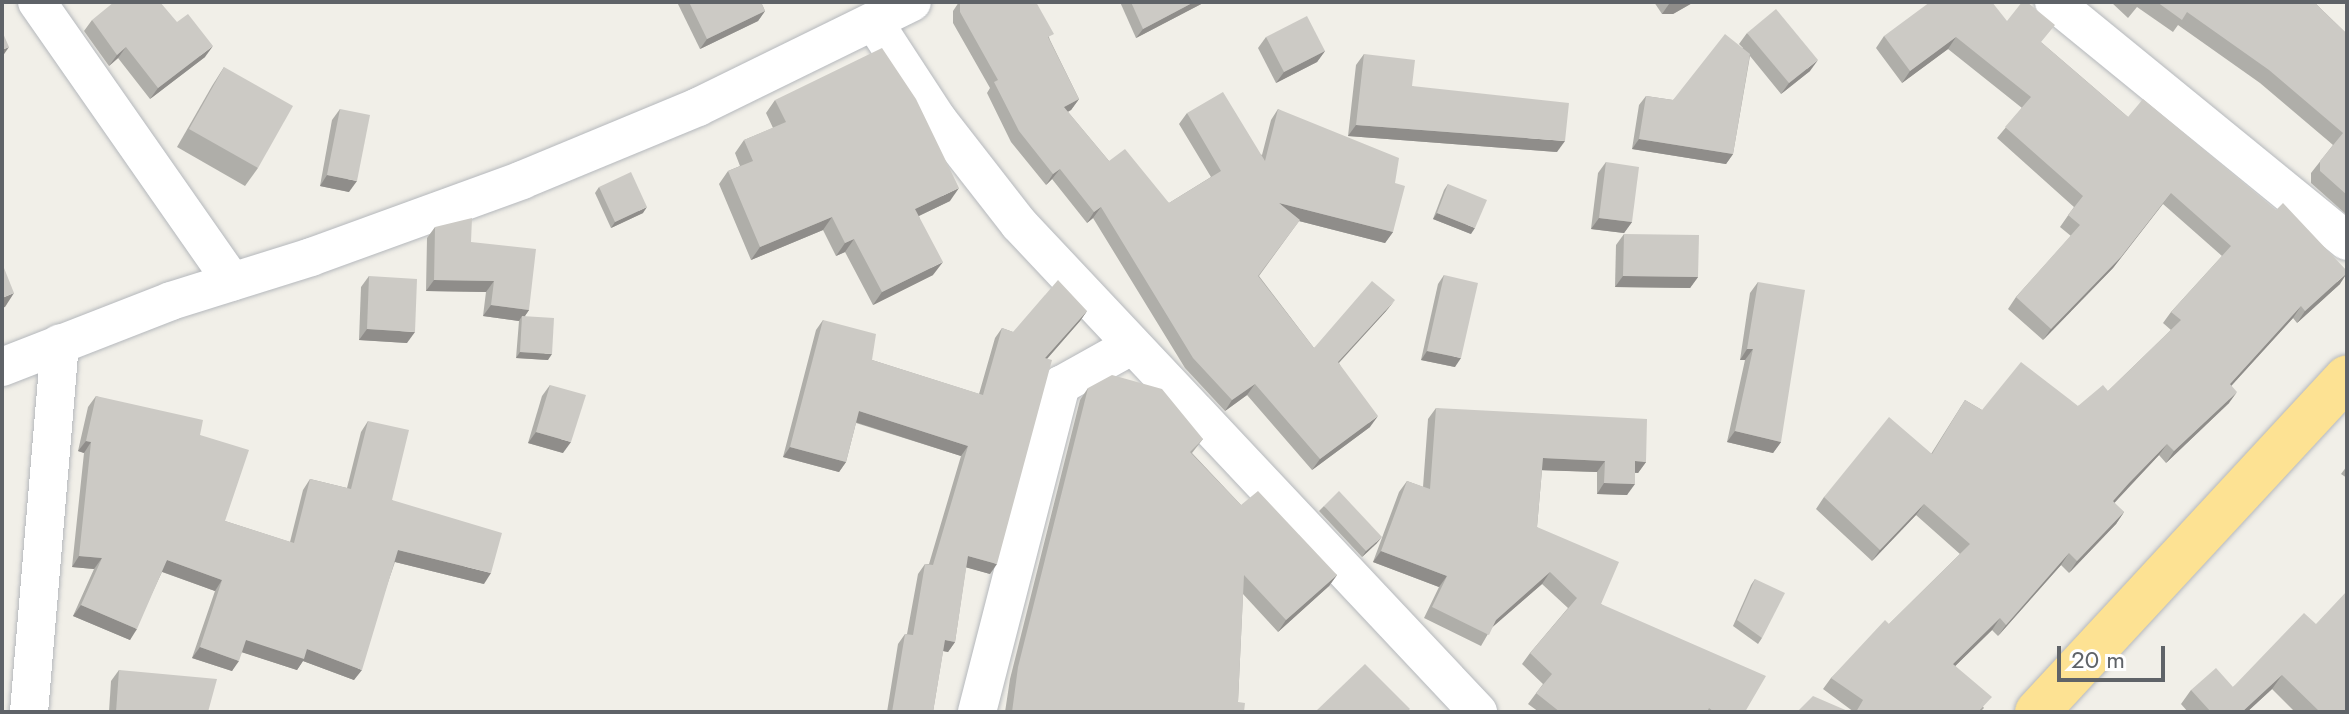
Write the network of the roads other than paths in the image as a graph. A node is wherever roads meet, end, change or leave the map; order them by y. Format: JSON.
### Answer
{"nodes":[{"id":1,"x":37,"y":2,"type":"edge"},
{"id":2,"x":912,"y":2,"type":"edge"},
{"id":3,"x":2054,"y":2,"type":"edge"},
{"id":4,"x":874,"y":22,"type":"junction"},
{"id":5,"x":2347,"y":241,"type":"edge"},
{"id":6,"x":232,"y":282,"type":"junction"},
{"id":7,"x":60,"y":343,"type":"junction"},
{"id":8,"x":1131,"y":346,"type":"junction"},
{"id":9,"x":2,"y":367,"type":"edge"},
{"id":10,"x":2347,"y":377,"type":"edge"},
{"id":11,"x":1468,"y":709,"type":"edge"},
{"id":12,"x":29,"y":712,"type":"edge"},
{"id":13,"x":977,"y":712,"type":"edge"},
{"id":14,"x":2037,"y":712,"type":"edge"}],
"edges":[{"from":1,"to":6,"type":"street"},
{"from":2,"to":4,"type":"street"},
{"from":3,"to":5,"type":"street"},
{"from":4,"to":6,"type":"street"},
{"from":4,"to":8,"type":"street"},
{"from":6,"to":7,"type":"street"},
{"from":7,"to":9,"type":"street"},
{"from":7,"to":12,"type":"street"},
{"from":8,"to":11,"type":"street"},
{"from":8,"to":13,"type":"street"},
{"from":10,"to":14,"type":"highway"}]}
